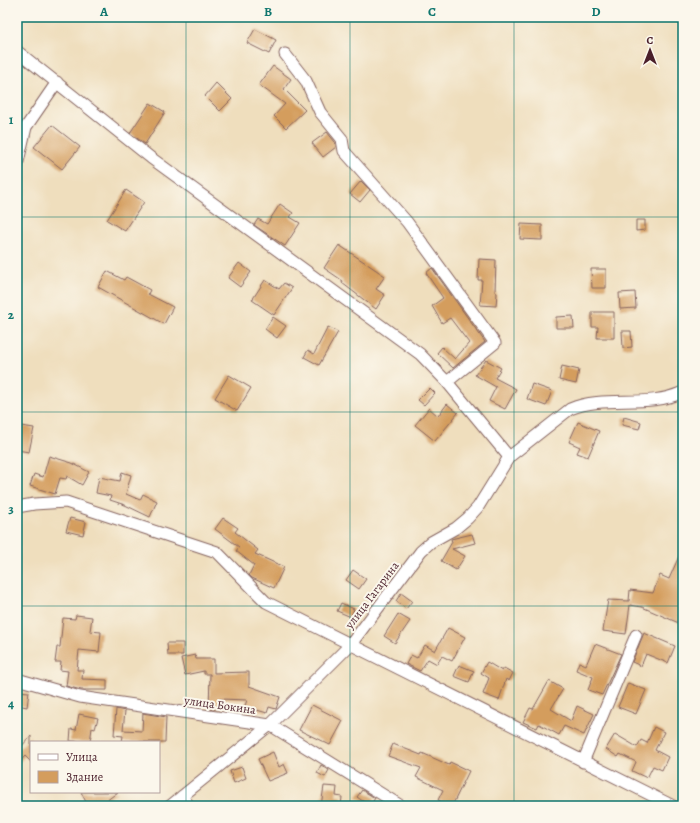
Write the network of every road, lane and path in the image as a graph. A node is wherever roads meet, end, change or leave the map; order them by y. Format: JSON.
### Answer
{"nodes":[{"id":1,"x":17,"y":51,"type":"edge"},
{"id":2,"x":284,"y":54,"type":"dead end"},
{"id":3,"x":57,"y":82,"type":"junction"},
{"id":4,"x":17,"y":166,"type":"edge"},
{"id":5,"x":447,"y":382,"type":"junction"},
{"id":6,"x":683,"y":392,"type":"edge"},
{"id":7,"x":509,"y":457,"type":"junction"},
{"id":8,"x":17,"y":507,"type":"edge"},
{"id":9,"x":636,"y":635,"type":"dead end"},
{"id":10,"x":351,"y":644,"type":"junction"},
{"id":11,"x":17,"y":679,"type":"edge"},
{"id":12,"x":270,"y":725,"type":"junction"},
{"id":13,"x":583,"y":762,"type":"junction"},
{"id":14,"x":182,"y":796,"type":"junction"},
{"id":15,"x":170,"y":806,"type":"edge"},
{"id":16,"x":189,"y":806,"type":"edge"},
{"id":17,"x":401,"y":806,"type":"edge"},
{"id":18,"x":673,"y":806,"type":"edge"}],
"edges":[{"from":1,"to":3,"type":"street"},
{"from":2,"to":5,"type":"street"},
{"from":3,"to":4,"type":"street"},
{"from":3,"to":5,"type":"street"},
{"from":5,"to":7,"type":"street"},
{"from":6,"to":7,"type":"street","name":"улица Гагарина"},
{"from":7,"to":10,"type":"street","name":"улица Гагарина"},
{"from":8,"to":10,"type":"street"},
{"from":9,"to":13,"type":"street"},
{"from":10,"to":12,"type":"street","name":"улица Гагарина"},
{"from":10,"to":13,"type":"street"},
{"from":11,"to":12,"type":"street","name":"улица Бокина"},
{"from":12,"to":14,"type":"street","name":"улица Гагарина"},
{"from":12,"to":17,"type":"street","name":"улица Бокина"},
{"from":13,"to":18,"type":"street"},
{"from":14,"to":15,"type":"street","name":"улица Гагарина"},
{"from":14,"to":16,"type":"street"}]}
